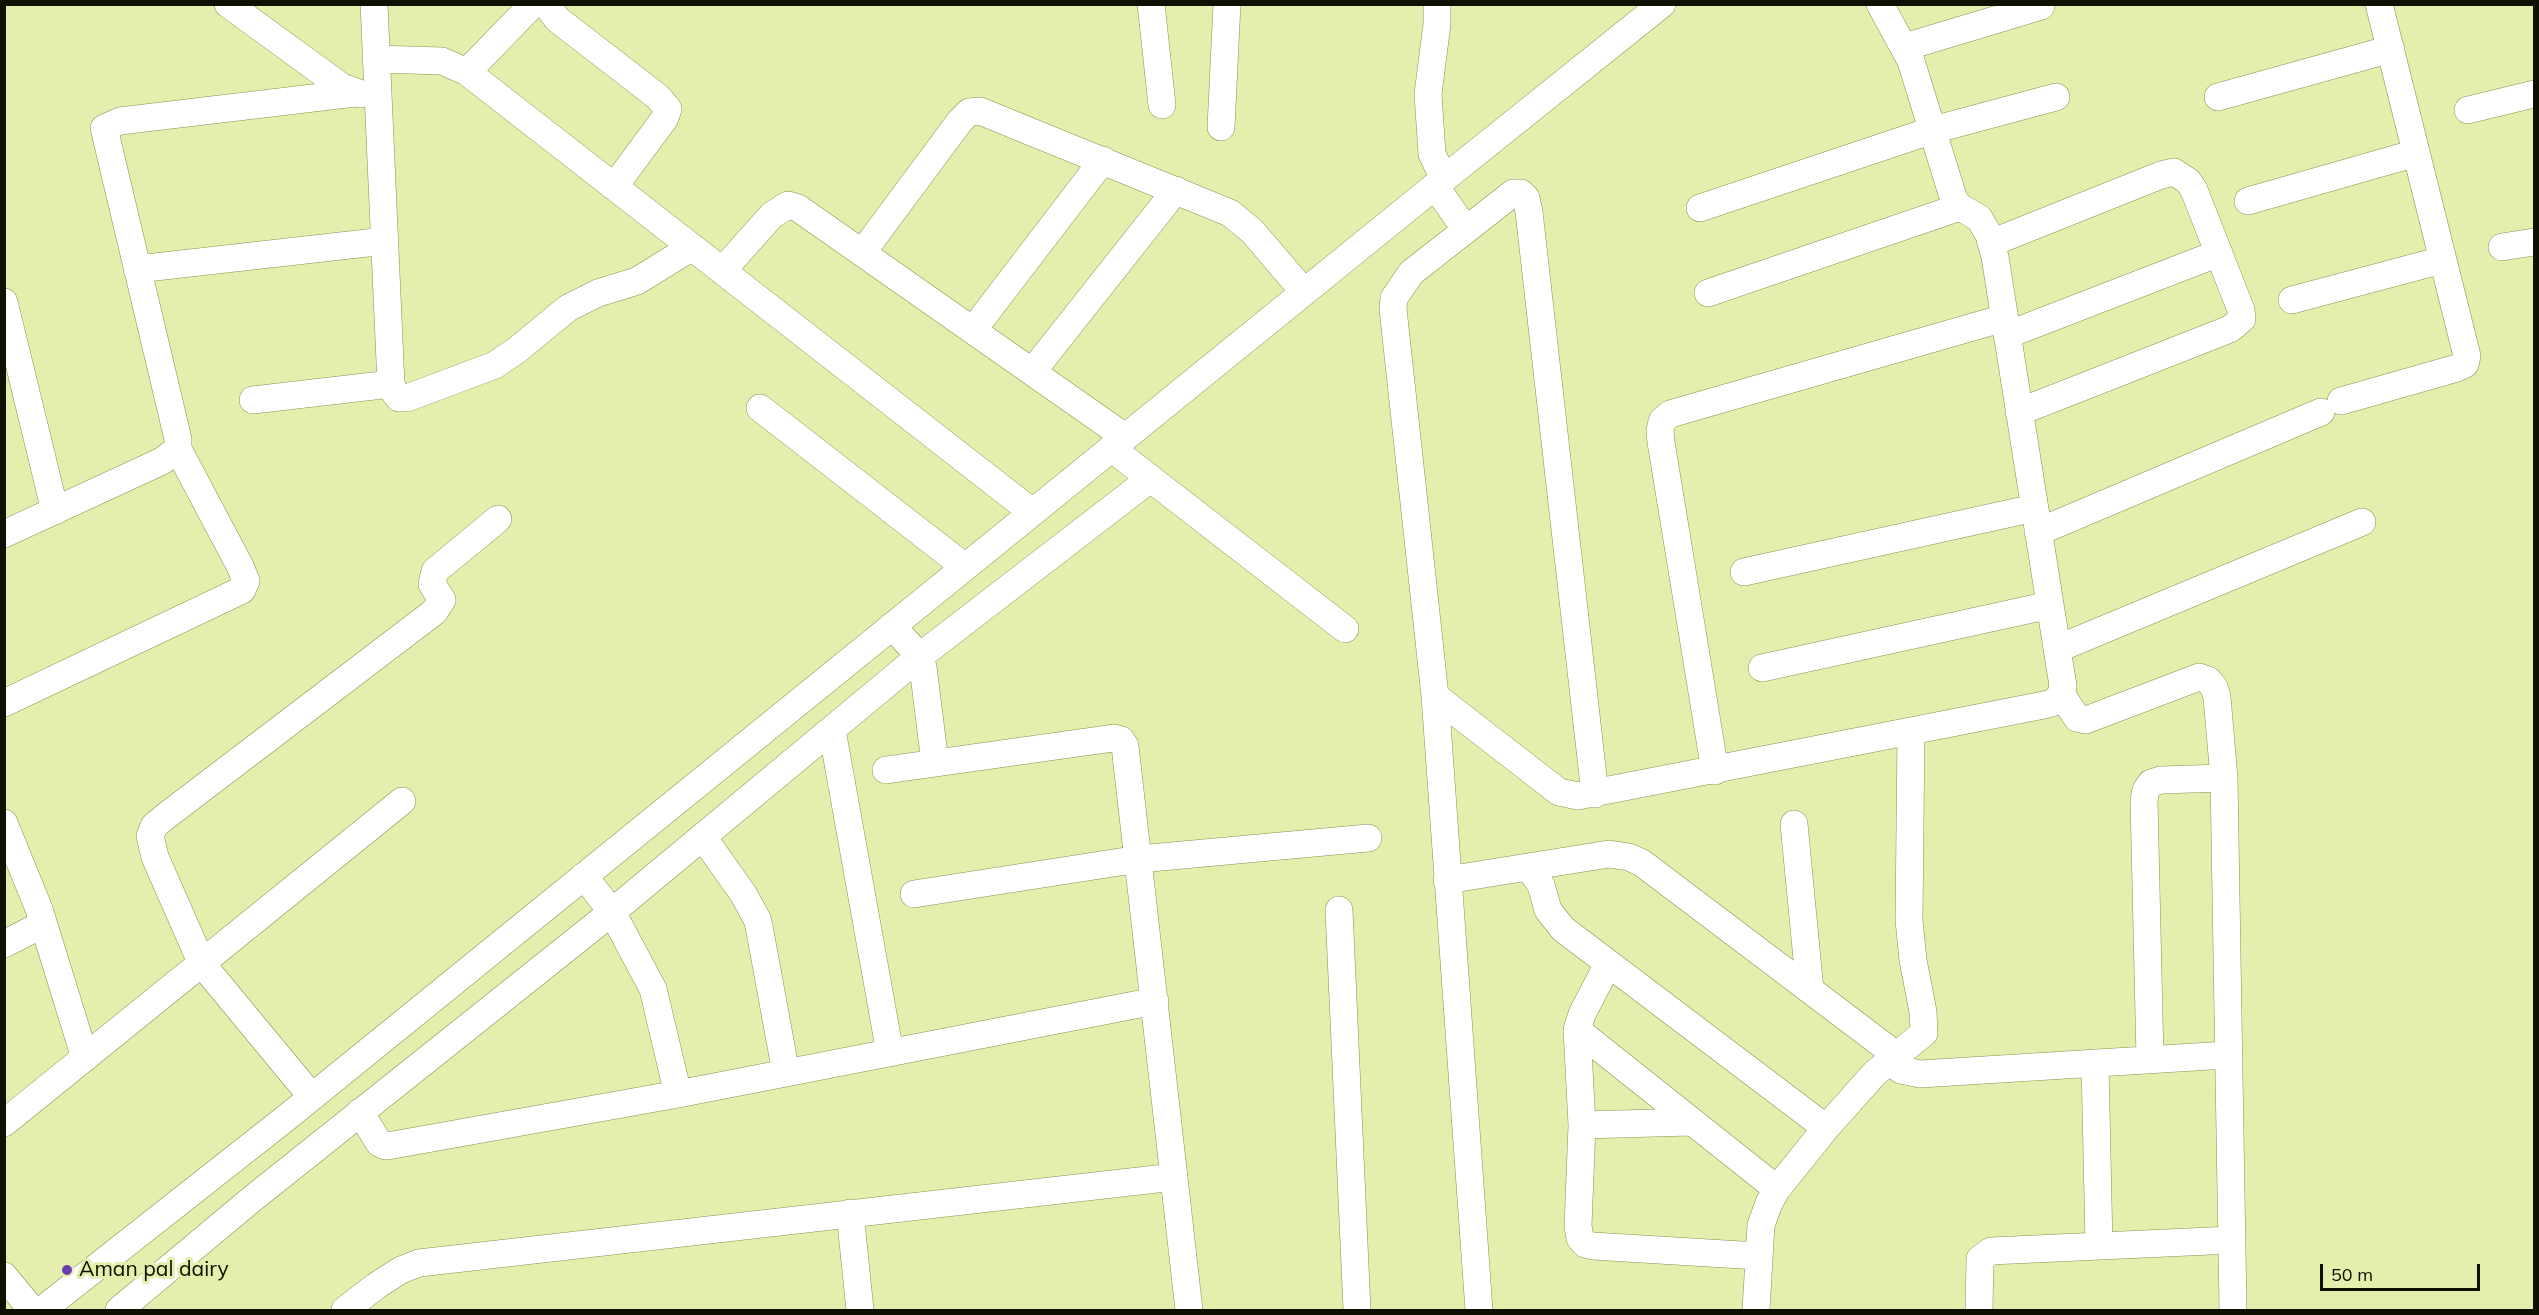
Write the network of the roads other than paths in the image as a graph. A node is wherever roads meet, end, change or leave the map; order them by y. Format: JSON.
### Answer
{"nodes":[{"id":1,"x":228,"y":4,"type":"edge"},
{"id":2,"x":374,"y":4,"type":"edge"},
{"id":3,"x":533,"y":4,"type":"edge"},
{"id":4,"x":546,"y":4,"type":"edge"},
{"id":5,"x":1151,"y":4,"type":"edge"},
{"id":6,"x":1227,"y":4,"type":"edge"},
{"id":7,"x":1437,"y":4,"type":"edge"},
{"id":8,"x":1662,"y":4,"type":"edge"},
{"id":9,"x":1880,"y":4,"type":"edge"},
{"id":10,"x":2379,"y":4,"type":"edge"},
{"id":11,"x":2041,"y":6,"type":"dead end"},
{"id":12,"x":1905,"y":47,"type":"junction"},
{"id":13,"x":2391,"y":49,"type":"junction"},
{"id":14,"x":376,"y":59,"type":"junction"},
{"id":15,"x":466,"y":72,"type":"junction"},
{"id":16,"x":366,"y":94,"type":"junction"},
{"id":17,"x":2535,"y":94,"type":"edge"},
{"id":18,"x":2056,"y":97,"type":"dead end"},
{"id":19,"x":2218,"y":97,"type":"dead end"},
{"id":20,"x":1162,"y":105,"type":"dead end"},
{"id":21,"x":2468,"y":110,"type":"dead end"},
{"id":22,"x":1221,"y":126,"type":"dead end"},
{"id":23,"x":1933,"y":130,"type":"junction"},
{"id":24,"x":2416,"y":153,"type":"junction"},
{"id":25,"x":1102,"y":160,"type":"junction"},
{"id":26,"x":614,"y":187,"type":"junction"},
{"id":27,"x":1176,"y":190,"type":"junction"},
{"id":28,"x":1449,"y":201,"type":"junction"},
{"id":29,"x":2248,"y":201,"type":"dead end"},
{"id":30,"x":1960,"y":207,"type":"junction"},
{"id":31,"x":1700,"y":208,"type":"dead end"},
{"id":32,"x":385,"y":241,"type":"junction"},
{"id":33,"x":2535,"y":242,"type":"edge"},
{"id":34,"x":1991,"y":243,"type":"junction"},
{"id":35,"x":692,"y":248,"type":"junction"},
{"id":36,"x":2502,"y":248,"type":"dead end"},
{"id":37,"x":862,"y":253,"type":"junction"},
{"id":38,"x":2219,"y":253,"type":"junction"},
{"id":39,"x":2442,"y":260,"type":"junction"},
{"id":40,"x":136,"y":269,"type":"junction"},
{"id":41,"x":722,"y":271,"type":"junction"},
{"id":42,"x":1304,"y":292,"type":"junction"},
{"id":43,"x":1708,"y":293,"type":"dead end"},
{"id":44,"x":2292,"y":300,"type":"dead end"},
{"id":45,"x":4,"y":302,"type":"edge"},
{"id":46,"x":2006,"y":326,"type":"junction"},
{"id":47,"x":973,"y":330,"type":"junction"},
{"id":48,"x":1032,"y":372,"type":"junction"},
{"id":49,"x":13,"y":375,"type":"edge"},
{"id":50,"x":391,"y":384,"type":"junction"},
{"id":51,"x":253,"y":400,"type":"dead end"},
{"id":52,"x":760,"y":408,"type":"dead end"},
{"id":53,"x":2019,"y":412,"type":"junction"},
{"id":54,"x":178,"y":448,"type":"junction"},
{"id":55,"x":1128,"y":457,"type":"junction"},
{"id":56,"x":55,"y":511,"type":"junction"},
{"id":57,"x":1032,"y":512,"type":"junction"},
{"id":58,"x":498,"y":519,"type":"dead end"},
{"id":59,"x":2036,"y":520,"type":"junction"},
{"id":60,"x":2362,"y":522,"type":"dead end"},
{"id":61,"x":4,"y":534,"type":"edge"},
{"id":62,"x":965,"y":567,"type":"junction"},
{"id":63,"x":1744,"y":572,"type":"dead end"},
{"id":64,"x":2050,"y":606,"type":"junction"},
{"id":65,"x":1345,"y":629,"type":"dead end"},
{"id":66,"x":906,"y":642,"type":"junction"},
{"id":67,"x":2057,"y":649,"type":"junction"},
{"id":68,"x":1762,"y":668,"type":"dead end"},
{"id":69,"x":2061,"y":694,"type":"junction"},
{"id":70,"x":1435,"y":696,"type":"junction"},
{"id":71,"x":4,"y":703,"type":"edge"},
{"id":72,"x":832,"y":730,"type":"junction"},
{"id":73,"x":1911,"y":732,"type":"junction"},
{"id":74,"x":936,"y":763,"type":"junction"},
{"id":75,"x":886,"y":770,"type":"dead end"},
{"id":76,"x":1715,"y":771,"type":"junction"},
{"id":77,"x":2224,"y":778,"type":"junction"},
{"id":78,"x":1595,"y":794,"type":"junction"},
{"id":79,"x":402,"y":801,"type":"dead end"},
{"id":80,"x":4,"y":823,"type":"edge"},
{"id":81,"x":1794,"y":824,"type":"dead end"},
{"id":82,"x":703,"y":837,"type":"junction"},
{"id":83,"x":1368,"y":838,"type":"dead end"},
{"id":84,"x":1139,"y":859,"type":"junction"},
{"id":85,"x":1529,"y":868,"type":"junction"},
{"id":86,"x":1447,"y":880,"type":"junction"},
{"id":87,"x":598,"y":894,"type":"junction"},
{"id":88,"x":914,"y":894,"type":"dead end"},
{"id":89,"x":1339,"y":910,"type":"dead end"},
{"id":90,"x":43,"y":924,"type":"junction"},
{"id":91,"x":4,"y":944,"type":"edge"},
{"id":92,"x":202,"y":964,"type":"junction"},
{"id":93,"x":1608,"y":964,"type":"junction"},
{"id":94,"x":1810,"y":990,"type":"junction"},
{"id":95,"x":1155,"y":1001,"type":"junction"},
{"id":96,"x":1576,"y":1030,"type":"junction"},
{"id":97,"x":890,"y":1053,"type":"junction"},
{"id":98,"x":2227,"y":1055,"type":"junction"},
{"id":99,"x":85,"y":1058,"type":"junction"},
{"id":100,"x":1892,"y":1058,"type":"junction"},
{"id":101,"x":2150,"y":1059,"type":"junction"},
{"id":102,"x":2095,"y":1063,"type":"junction"},
{"id":103,"x":786,"y":1073,"type":"junction"},
{"id":104,"x":678,"y":1094,"type":"junction"},
{"id":105,"x":312,"y":1097,"type":"junction"},
{"id":106,"x":360,"y":1112,"type":"junction"},
{"id":107,"x":1692,"y":1122,"type":"junction"},
{"id":108,"x":4,"y":1123,"type":"edge"},
{"id":109,"x":1582,"y":1125,"type":"junction"},
{"id":110,"x":1826,"y":1128,"type":"junction"},
{"id":111,"x":1174,"y":1177,"type":"junction"},
{"id":112,"x":1777,"y":1190,"type":"junction"},
{"id":113,"x":850,"y":1213,"type":"junction"},
{"id":114,"x":2232,"y":1240,"type":"junction"},
{"id":115,"x":2099,"y":1246,"type":"junction"},
{"id":116,"x":1758,"y":1256,"type":"junction"},
{"id":117,"x":4,"y":1276,"type":"edge"},
{"id":118,"x":32,"y":1311,"type":"edge"},
{"id":119,"x":42,"y":1311,"type":"edge"},
{"id":120,"x":119,"y":1311,"type":"edge"},
{"id":121,"x":345,"y":1311,"type":"edge"},
{"id":122,"x":860,"y":1311,"type":"edge"},
{"id":123,"x":1189,"y":1311,"type":"edge"},
{"id":124,"x":1357,"y":1311,"type":"edge"},
{"id":125,"x":1479,"y":1311,"type":"edge"},
{"id":126,"x":1756,"y":1311,"type":"edge"},
{"id":127,"x":1979,"y":1311,"type":"edge"},
{"id":128,"x":2233,"y":1311,"type":"edge"}],
"edges":[{"from":1,"to":16,"type":"street"},
{"from":2,"to":14,"type":"street"},
{"from":3,"to":15,"type":"street"},
{"from":4,"to":26,"type":"street"},
{"from":5,"to":20,"type":"street"},
{"from":6,"to":22,"type":"street"},
{"from":7,"to":28,"type":"street"},
{"from":8,"to":28,"type":"street"},
{"from":9,"to":12,"type":"street"},
{"from":10,"to":13,"type":"street"},
{"from":11,"to":12,"type":"street"},
{"from":12,"to":23,"type":"street"},
{"from":13,"to":19,"type":"street"},
{"from":13,"to":24,"type":"street"},
{"from":14,"to":15,"type":"street"},
{"from":14,"to":16,"type":"street"},
{"from":15,"to":26,"type":"street"},
{"from":16,"to":32,"type":"street"},
{"from":16,"to":40,"type":"street"},
{"from":17,"to":21,"type":"street"},
{"from":18,"to":23,"type":"street"},
{"from":23,"to":30,"type":"street"},
{"from":23,"to":31,"type":"street"},
{"from":24,"to":29,"type":"street"},
{"from":24,"to":39,"type":"street"},
{"from":25,"to":27,"type":"street"},
{"from":25,"to":37,"type":"street"},
{"from":25,"to":47,"type":"street"},
{"from":26,"to":35,"type":"street"},
{"from":27,"to":42,"type":"street"},
{"from":27,"to":48,"type":"street"},
{"from":28,"to":42,"type":"street"},
{"from":28,"to":70,"type":"street"},
{"from":28,"to":78,"type":"street"},
{"from":30,"to":34,"type":"street"},
{"from":30,"to":43,"type":"street"},
{"from":32,"to":40,"type":"street"},
{"from":32,"to":50,"type":"street"},
{"from":33,"to":36,"type":"street"},
{"from":34,"to":38,"type":"street"},
{"from":34,"to":46,"type":"street"},
{"from":35,"to":41,"type":"street"},
{"from":35,"to":50,"type":"street"},
{"from":37,"to":41,"type":"street"},
{"from":37,"to":47,"type":"street"},
{"from":38,"to":46,"type":"street"},
{"from":38,"to":53,"type":"street"},
{"from":39,"to":44,"type":"street"},
{"from":39,"to":59,"type":"street"},
{"from":40,"to":54,"type":"street"},
{"from":41,"to":57,"type":"street"},
{"from":42,"to":55,"type":"street"},
{"from":45,"to":49,"type":"street"},
{"from":46,"to":53,"type":"street"},
{"from":46,"to":76,"type":"street"},
{"from":47,"to":48,"type":"street"},
{"from":48,"to":55,"type":"street"},
{"from":49,"to":56,"type":"street"},
{"from":50,"to":51,"type":"street"},
{"from":52,"to":62,"type":"street"},
{"from":53,"to":59,"type":"street"},
{"from":54,"to":56,"type":"street"},
{"from":54,"to":71,"type":"street"},
{"from":55,"to":57,"type":"street"},
{"from":55,"to":65,"type":"street"},
{"from":55,"to":66,"type":"street"},
{"from":56,"to":61,"type":"street"},
{"from":57,"to":62,"type":"street"},
{"from":58,"to":92,"type":"street"},
{"from":59,"to":63,"type":"street"},
{"from":59,"to":64,"type":"street"},
{"from":60,"to":67,"type":"street"},
{"from":62,"to":66,"type":"street"},
{"from":64,"to":67,"type":"street"},
{"from":64,"to":68,"type":"street"},
{"from":66,"to":72,"type":"street"},
{"from":66,"to":74,"type":"street"},
{"from":66,"to":87,"type":"street"},
{"from":67,"to":69,"type":"street"},
{"from":69,"to":73,"type":"street"},
{"from":69,"to":77,"type":"street"},
{"from":70,"to":78,"type":"street"},
{"from":70,"to":86,"type":"street"},
{"from":72,"to":82,"type":"street"},
{"from":72,"to":97,"type":"street"},
{"from":73,"to":76,"type":"street"},
{"from":73,"to":100,"type":"street"},
{"from":74,"to":75,"type":"street"},
{"from":74,"to":84,"type":"street"},
{"from":76,"to":78,"type":"street"},
{"from":77,"to":98,"type":"street"},
{"from":77,"to":101,"type":"street"},
{"from":79,"to":92,"type":"street"},
{"from":80,"to":90,"type":"street"},
{"from":81,"to":94,"type":"street"},
{"from":82,"to":87,"type":"street"},
{"from":82,"to":103,"type":"street"},
{"from":83,"to":84,"type":"street"},
{"from":84,"to":88,"type":"street"},
{"from":84,"to":95,"type":"street"},
{"from":85,"to":86,"type":"street"},
{"from":85,"to":93,"type":"street"},
{"from":85,"to":94,"type":"street"},
{"from":86,"to":125,"type":"street"},
{"from":87,"to":104,"type":"street"},
{"from":87,"to":105,"type":"street"},
{"from":87,"to":106,"type":"street"},
{"from":89,"to":124,"type":"street"},
{"from":90,"to":91,"type":"street"},
{"from":90,"to":99,"type":"street"},
{"from":92,"to":99,"type":"street"},
{"from":92,"to":105,"type":"street"},
{"from":93,"to":96,"type":"street"},
{"from":93,"to":110,"type":"street"},
{"from":94,"to":100,"type":"street"},
{"from":95,"to":97,"type":"street"},
{"from":95,"to":111,"type":"street"},
{"from":96,"to":107,"type":"street"},
{"from":96,"to":109,"type":"street"},
{"from":97,"to":103,"type":"street"},
{"from":98,"to":101,"type":"street"},
{"from":98,"to":114,"type":"street"},
{"from":99,"to":108,"type":"street"},
{"from":100,"to":102,"type":"street"},
{"from":100,"to":110,"type":"street"},
{"from":101,"to":102,"type":"street"},
{"from":102,"to":115,"type":"street"},
{"from":103,"to":104,"type":"street"},
{"from":104,"to":106,"type":"street"},
{"from":105,"to":119,"type":"street"},
{"from":106,"to":120,"type":"street"},
{"from":107,"to":109,"type":"street"},
{"from":107,"to":112,"type":"street"},
{"from":109,"to":116,"type":"street"},
{"from":110,"to":112,"type":"street"},
{"from":111,"to":113,"type":"street"},
{"from":111,"to":123,"type":"street"},
{"from":112,"to":116,"type":"street"},
{"from":113,"to":121,"type":"street"},
{"from":113,"to":122,"type":"street"},
{"from":114,"to":115,"type":"street"},
{"from":114,"to":128,"type":"street"},
{"from":115,"to":127,"type":"street"},
{"from":116,"to":126,"type":"street"},
{"from":117,"to":118,"type":"street"}]}
